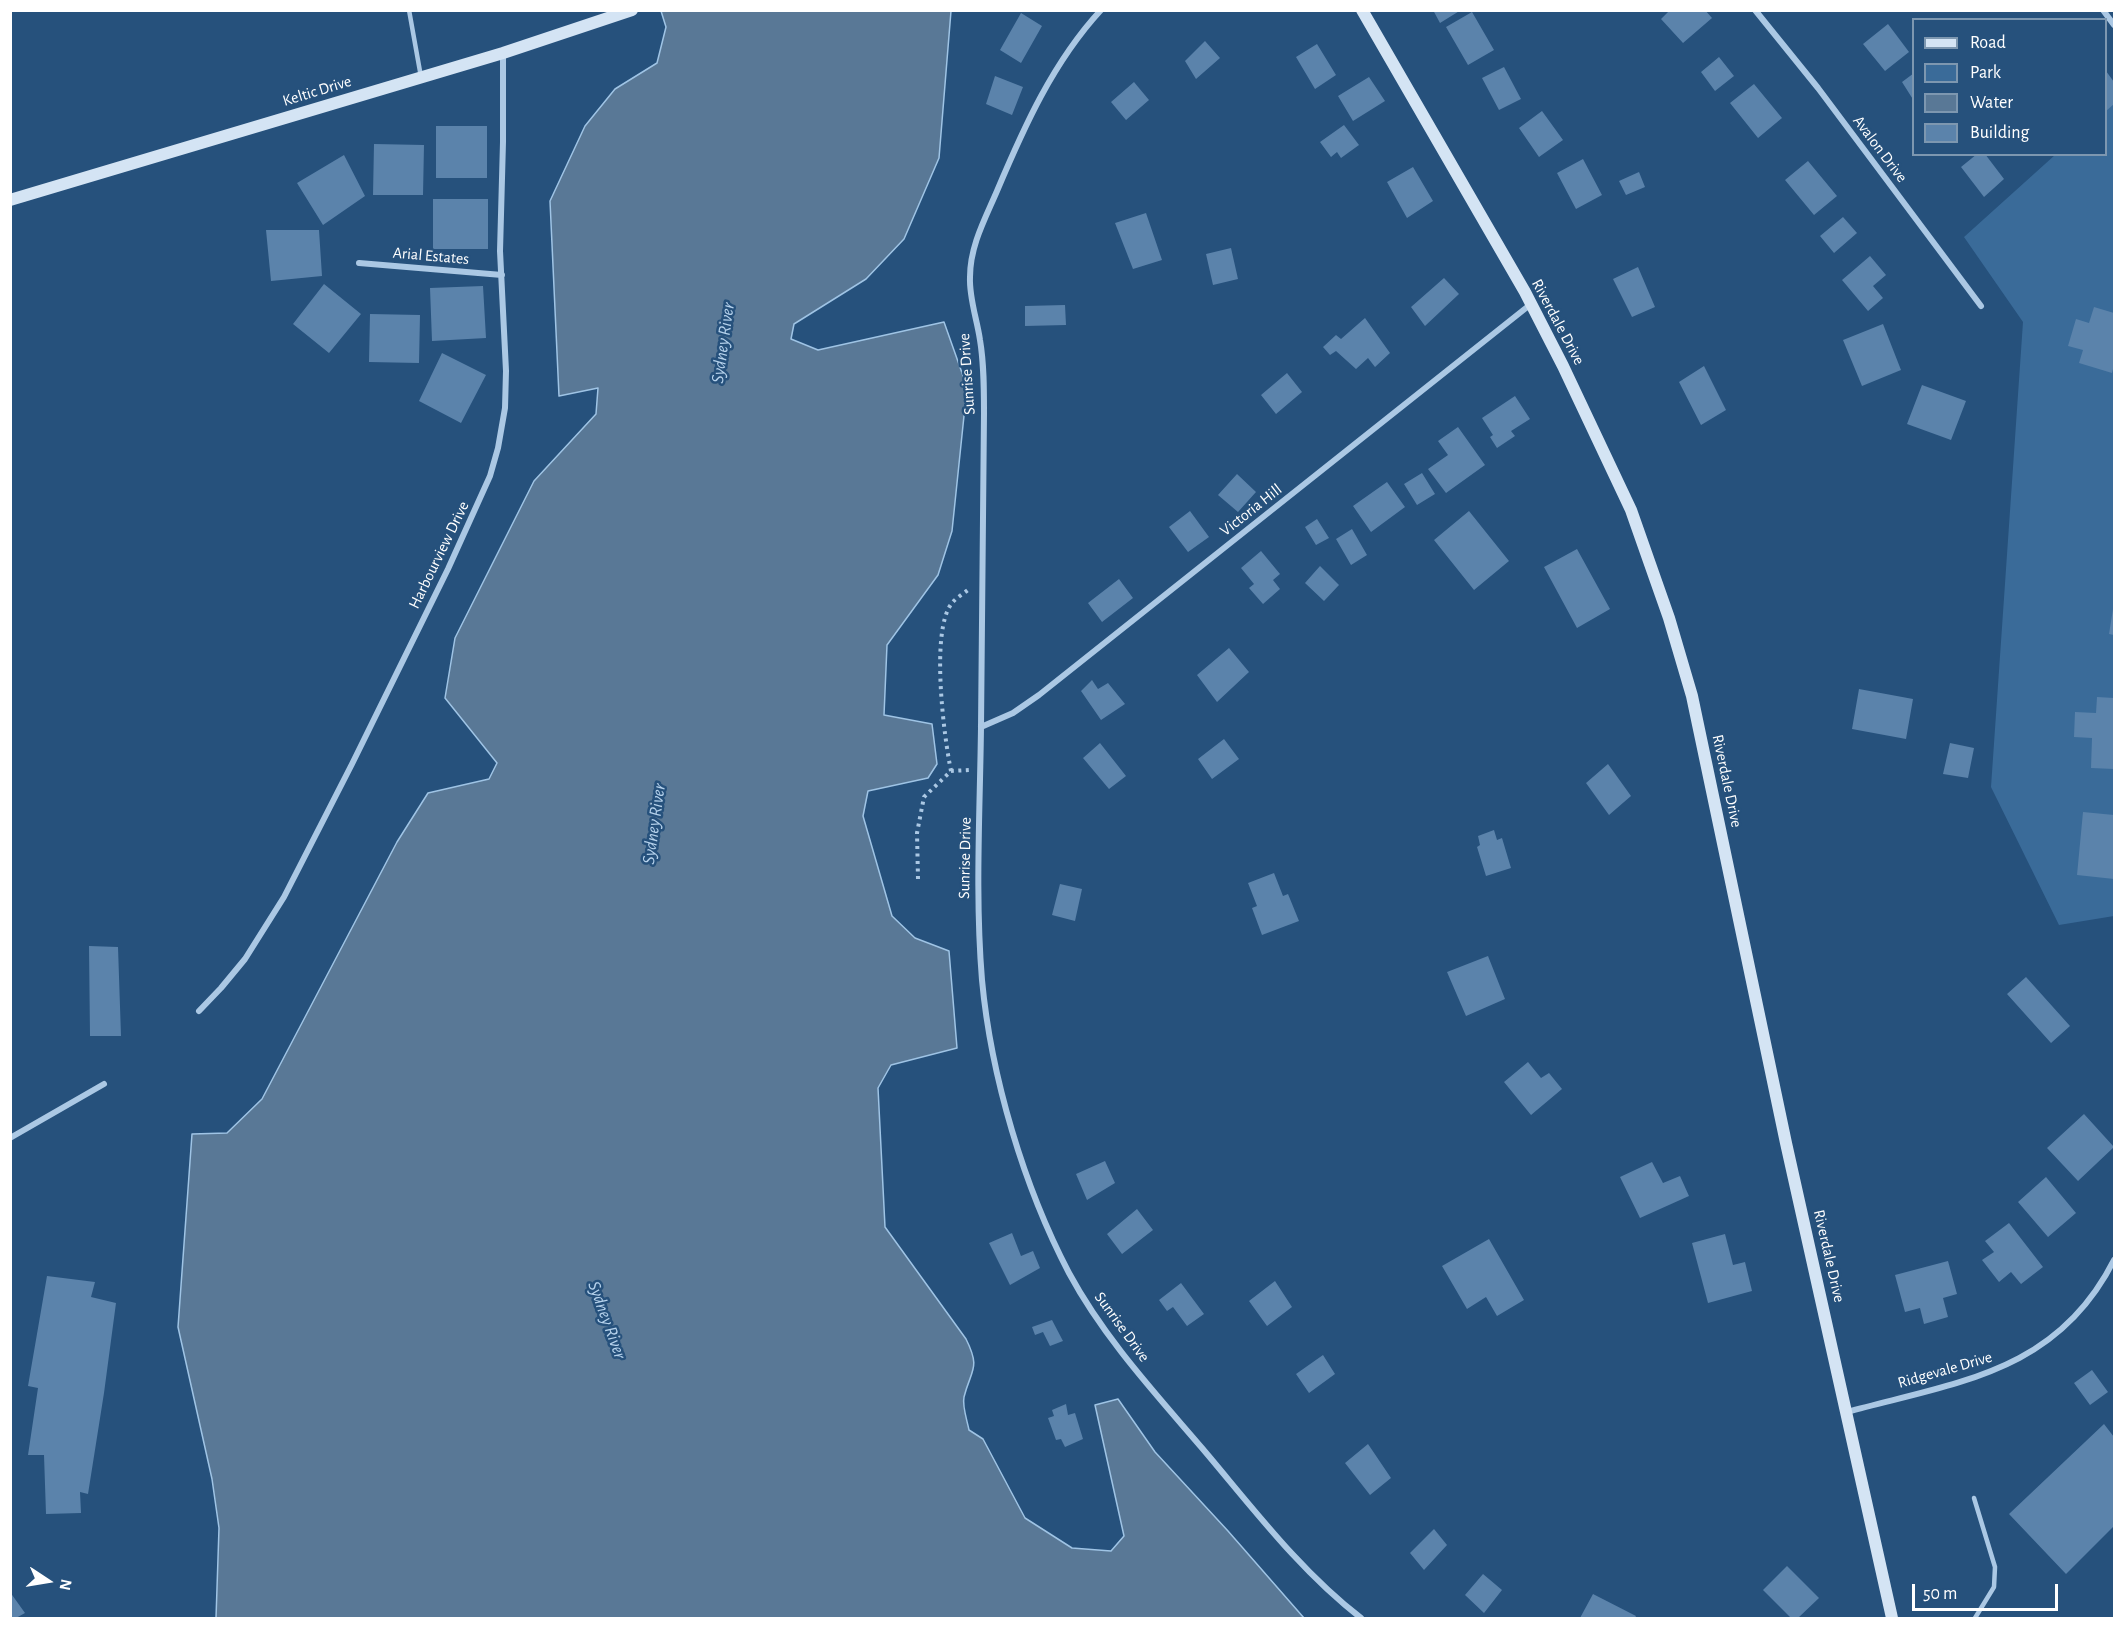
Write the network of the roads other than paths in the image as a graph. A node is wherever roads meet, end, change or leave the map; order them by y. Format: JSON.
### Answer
{"nodes":[{"id":1,"x":409,"y":10,"type":"edge"},
{"id":2,"x":632,"y":10,"type":"edge"},
{"id":3,"x":1101,"y":10,"type":"edge"},
{"id":4,"x":1362,"y":10,"type":"edge"},
{"id":5,"x":1755,"y":10,"type":"edge"},
{"id":6,"x":2103,"y":10,"type":"edge"},
{"id":7,"x":2115,"y":25,"type":"edge"},
{"id":8,"x":503,"y":53,"type":"junction"},
{"id":9,"x":421,"y":77,"type":"junction"},
{"id":10,"x":10,"y":200,"type":"edge"},
{"id":11,"x":359,"y":263,"type":"dead end"},
{"id":12,"x":501,"y":275,"type":"junction"},
{"id":13,"x":1531,"y":304,"type":"junction"},
{"id":14,"x":1981,"y":306,"type":"dead end"},
{"id":15,"x":981,"y":727,"type":"junction"},
{"id":16,"x":199,"y":1011,"type":"dead end"},
{"id":17,"x":104,"y":1084,"type":"dead end"},
{"id":18,"x":10,"y":1138,"type":"edge"},
{"id":19,"x":2115,"y":1260,"type":"edge"},
{"id":20,"x":1847,"y":1412,"type":"junction"},
{"id":21,"x":1974,"y":1498,"type":"dead end"},
{"id":22,"x":1362,"y":1618,"type":"edge"},
{"id":23,"x":1892,"y":1618,"type":"edge"},
{"id":24,"x":1975,"y":1618,"type":"edge"}],
"edges":[{"from":1,"to":9,"type":"lane"},
{"from":2,"to":8,"type":"main road","name":"Keltic Drive"},
{"from":3,"to":15,"type":"street","name":"Sunrise Drive"},
{"from":4,"to":13,"type":"main road","name":"Riverdale Drive"},
{"from":5,"to":14,"type":"street","name":"Avalon Drive"},
{"from":6,"to":7,"type":"street"},
{"from":8,"to":9,"type":"main road","name":"Keltic Drive"},
{"from":8,"to":12,"type":"street","name":"Harbourview Drive"},
{"from":9,"to":10,"type":"main road","name":"Keltic Drive"},
{"from":11,"to":12,"type":"street","name":"Arial Estates"},
{"from":12,"to":16,"type":"street","name":"Harbourview Drive"},
{"from":13,"to":15,"type":"street","name":"Victoria Hill"},
{"from":13,"to":20,"type":"main road","name":"Riverdale Drive"},
{"from":15,"to":22,"type":"street","name":"Sunrise Drive"},
{"from":17,"to":18,"type":"street"},
{"from":19,"to":20,"type":"street","name":"Ridgevale Drive"},
{"from":20,"to":23,"type":"main road","name":"Riverdale Drive"},
{"from":21,"to":24,"type":"lane"}]}
